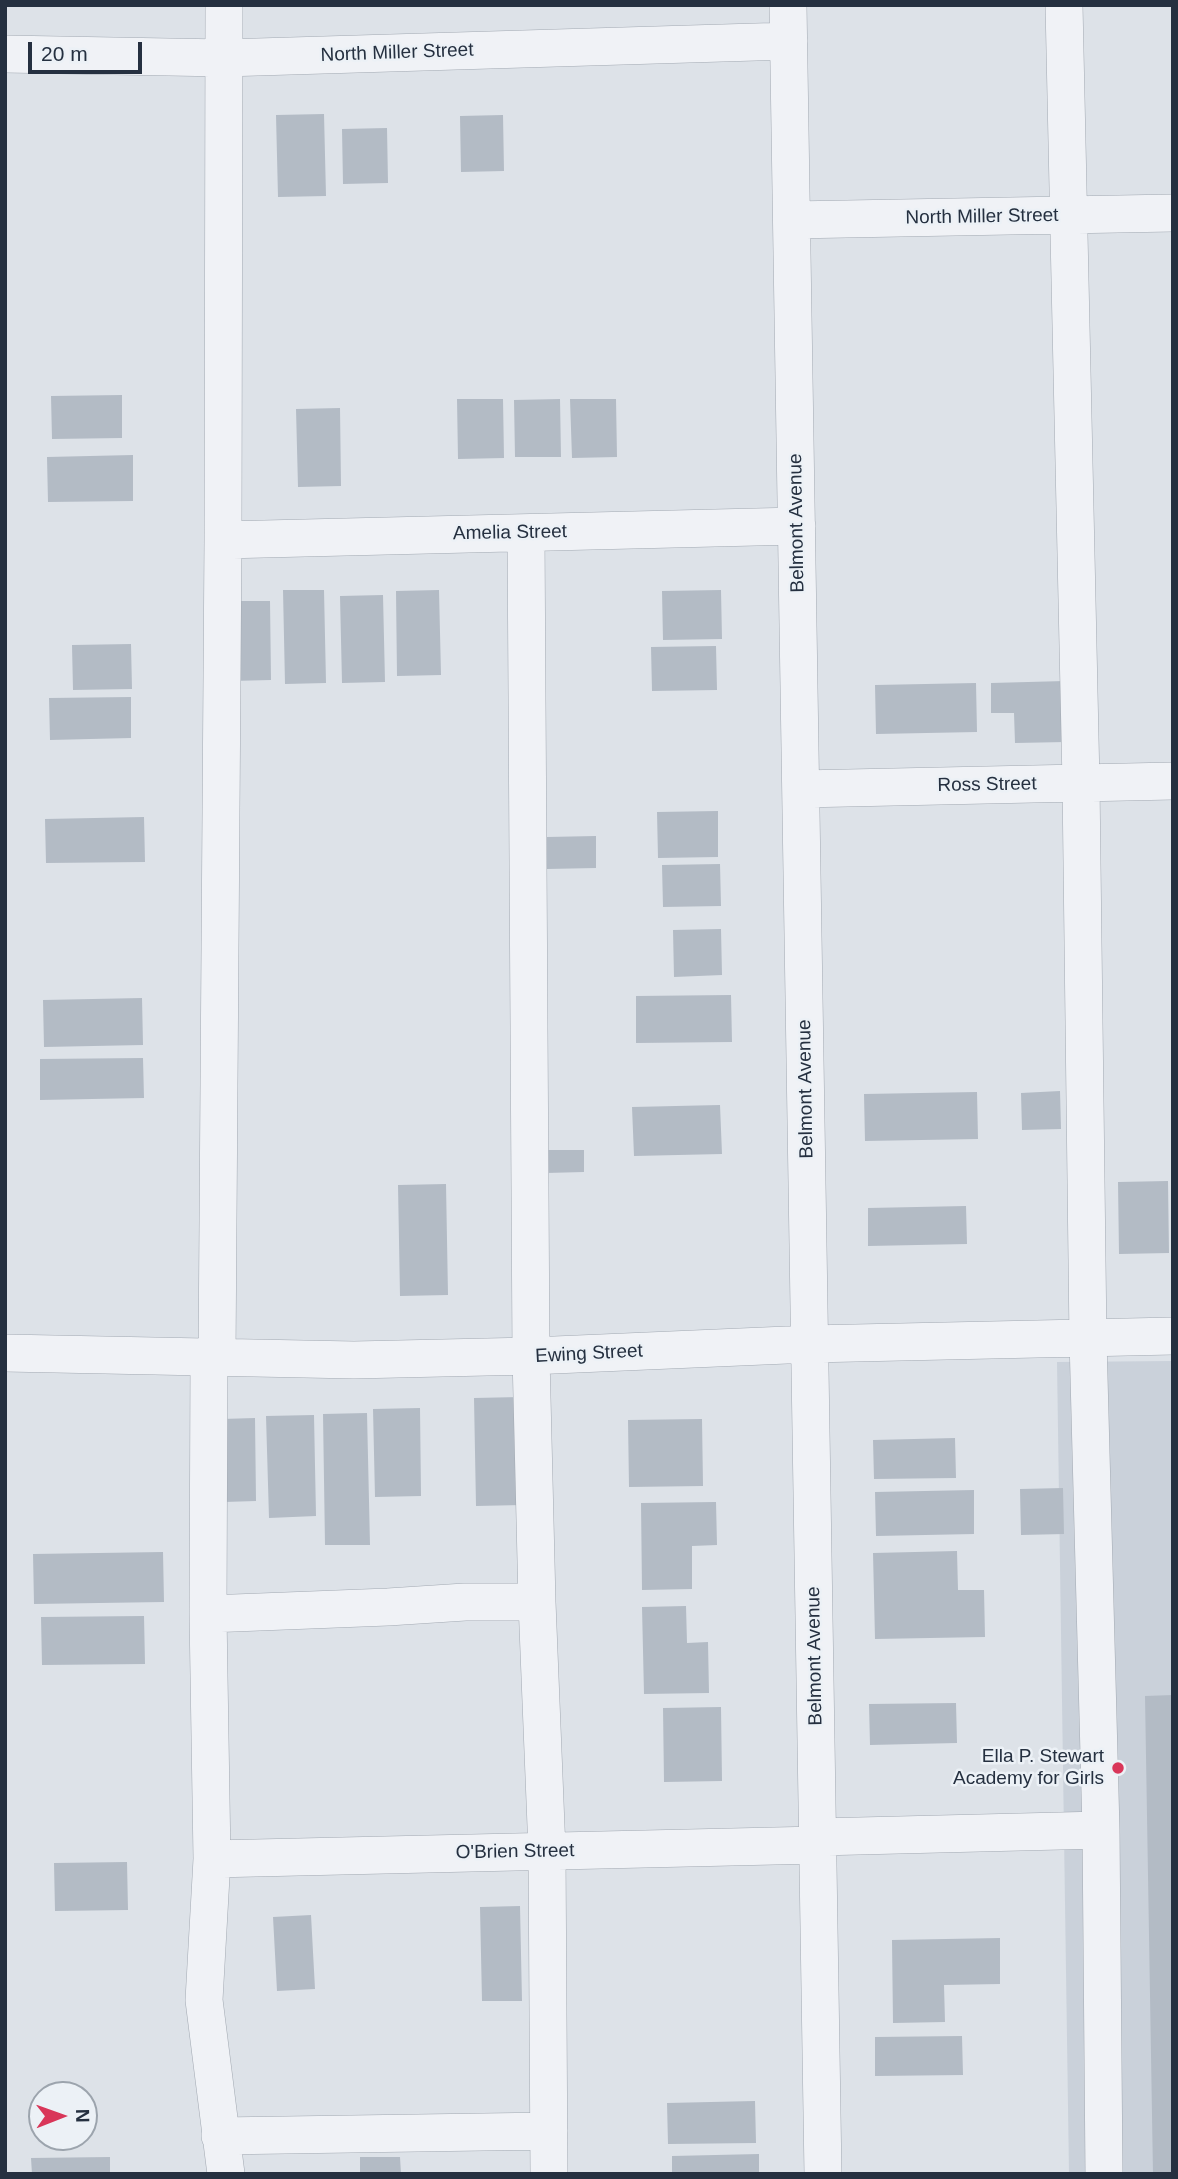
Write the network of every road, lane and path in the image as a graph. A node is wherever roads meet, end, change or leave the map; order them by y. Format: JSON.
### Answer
{"nodes":[{"id":1,"x":225,"y":5,"type":"edge"},
{"id":2,"x":788,"y":5,"type":"edge"},
{"id":3,"x":1064,"y":5,"type":"edge"},
{"id":4,"x":789,"y":41,"type":"junction"},
{"id":5,"x":5,"y":54,"type":"edge"},
{"id":6,"x":224,"y":58,"type":"junction"},
{"id":7,"x":1173,"y":214,"type":"edge"},
{"id":8,"x":1069,"y":216,"type":"junction"},
{"id":9,"x":792,"y":220,"type":"junction"},
{"id":10,"x":797,"y":526,"type":"junction"},
{"id":11,"x":526,"y":533,"type":"junction"},
{"id":12,"x":223,"y":540,"type":"junction"},
{"id":13,"x":1173,"y":781,"type":"edge"},
{"id":14,"x":1081,"y":783,"type":"junction"},
{"id":15,"x":801,"y":789,"type":"junction"},
{"id":16,"x":1173,"y":1336,"type":"edge"},
{"id":17,"x":1088,"y":1339,"type":"junction"},
{"id":18,"x":810,"y":1343,"type":"junction"},
{"id":19,"x":5,"y":1353,"type":"edge"},
{"id":20,"x":531,"y":1356,"type":"junction"},
{"id":21,"x":213,"y":1357,"type":"junction"},
{"id":22,"x":537,"y":1602,"type":"junction"},
{"id":23,"x":208,"y":1614,"type":"junction"},
{"id":24,"x":1101,"y":1830,"type":"junction"},
{"id":25,"x":818,"y":1841,"type":"junction"},
{"id":26,"x":547,"y":1852,"type":"junction"},
{"id":27,"x":212,"y":1859,"type":"junction"},
{"id":28,"x":549,"y":2131,"type":"junction"},
{"id":29,"x":220,"y":2136,"type":"junction"},
{"id":30,"x":226,"y":2174,"type":"edge"},
{"id":31,"x":549,"y":2174,"type":"edge"},
{"id":32,"x":823,"y":2174,"type":"edge"},
{"id":33,"x":1104,"y":2174,"type":"edge"}],
"edges":[{"from":1,"to":6,"type":"street"},
{"from":2,"to":4,"type":"street","name":"Belmont Avenue"},
{"from":3,"to":8,"type":"street"},
{"from":4,"to":6,"type":"street","name":"North Miller Street"},
{"from":4,"to":9,"type":"street","name":"Belmont Avenue"},
{"from":5,"to":6,"type":"street","name":"North Miller Street"},
{"from":6,"to":12,"type":"street"},
{"from":7,"to":8,"type":"street","name":"North Miller Street"},
{"from":8,"to":9,"type":"street","name":"North Miller Street"},
{"from":8,"to":14,"type":"street"},
{"from":9,"to":10,"type":"street","name":"Belmont Avenue"},
{"from":10,"to":11,"type":"street","name":"Amelia Street"},
{"from":10,"to":15,"type":"street","name":"Belmont Avenue"},
{"from":11,"to":12,"type":"street","name":"Amelia Street"},
{"from":11,"to":20,"type":"street"},
{"from":12,"to":21,"type":"street"},
{"from":13,"to":14,"type":"street","name":"Ross Street"},
{"from":14,"to":15,"type":"street","name":"Ross Street"},
{"from":14,"to":17,"type":"street"},
{"from":15,"to":18,"type":"street","name":"Belmont Avenue"},
{"from":16,"to":17,"type":"street","name":"Ewing Street"},
{"from":17,"to":18,"type":"street","name":"Ewing Street"},
{"from":17,"to":24,"type":"street"},
{"from":18,"to":20,"type":"street","name":"Ewing Street"},
{"from":18,"to":25,"type":"street","name":"Belmont Avenue"},
{"from":19,"to":21,"type":"street","name":"Ewing Street"},
{"from":20,"to":21,"type":"street","name":"Ewing Street"},
{"from":20,"to":22,"type":"street"},
{"from":21,"to":23,"type":"street"},
{"from":22,"to":23,"type":"street"},
{"from":22,"to":26,"type":"street"},
{"from":23,"to":27,"type":"street"},
{"from":24,"to":25,"type":"street","name":"O'Brien Street"},
{"from":24,"to":33,"type":"street"},
{"from":25,"to":26,"type":"street","name":"O'Brien Street"},
{"from":25,"to":32,"type":"street","name":"Belmont Avenue"},
{"from":26,"to":27,"type":"street","name":"O'Brien Street"},
{"from":26,"to":28,"type":"street"},
{"from":27,"to":29,"type":"street"},
{"from":28,"to":29,"type":"street"},
{"from":28,"to":31,"type":"street"},
{"from":29,"to":30,"type":"street"}]}
